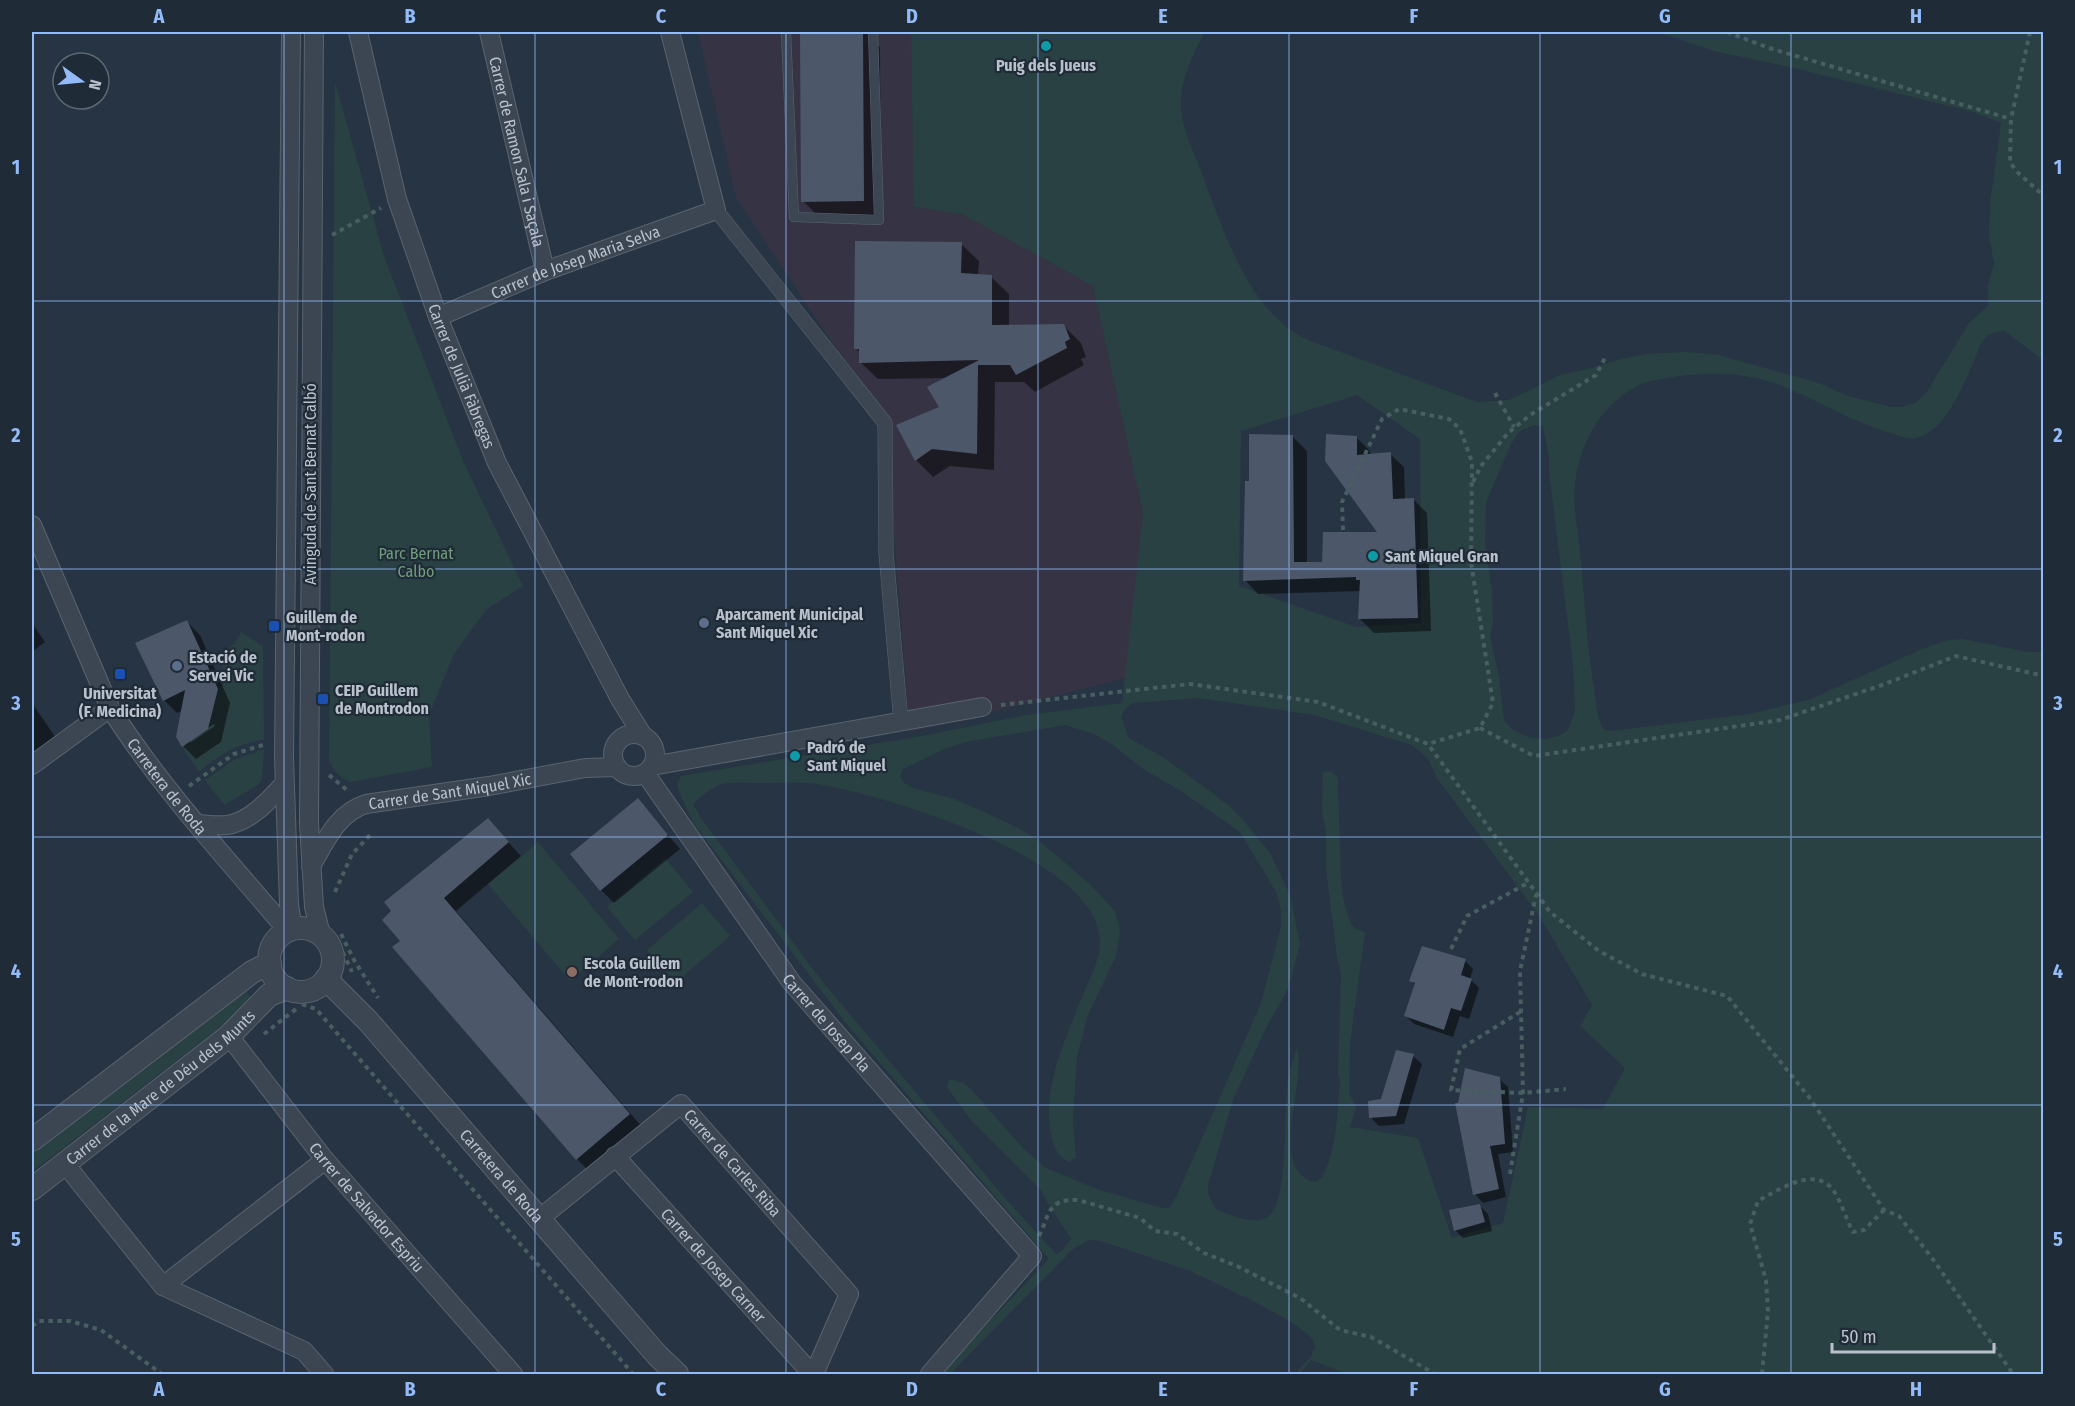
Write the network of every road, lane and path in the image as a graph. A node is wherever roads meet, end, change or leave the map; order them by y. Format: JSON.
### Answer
{"nodes":[{"id":1,"x":291,"y":32,"type":"edge"},
{"id":2,"x":314,"y":32,"type":"edge"},
{"id":3,"x":358,"y":32,"type":"edge"},
{"id":4,"x":489,"y":32,"type":"edge"},
{"id":5,"x":670,"y":32,"type":"edge"},
{"id":6,"x":786,"y":32,"type":"edge"},
{"id":7,"x":873,"y":32,"type":"edge"},
{"id":8,"x":1727,"y":32,"type":"edge"},
{"id":9,"x":2030,"y":32,"type":"edge"},
{"id":10,"x":2011,"y":120,"type":"junction"},
{"id":11,"x":2043,"y":196,"type":"edge"},
{"id":12,"x":397,"y":199,"type":"junction"},
{"id":13,"x":716,"y":210,"type":"junction"},
{"id":14,"x":329,"y":237,"type":"dead end"},
{"id":15,"x":546,"y":271,"type":"junction"},
{"id":16,"x":438,"y":317,"type":"junction"},
{"id":17,"x":1606,"y":356,"type":"dead end"},
{"id":18,"x":1495,"y":393,"type":"dead end"},
{"id":19,"x":1514,"y":427,"type":"junction"},
{"id":20,"x":1472,"y":486,"type":"junction"},
{"id":21,"x":32,"y":525,"type":"edge"},
{"id":22,"x":1342,"y":530,"type":"dead end"},
{"id":23,"x":2043,"y":676,"type":"edge"},
{"id":24,"x":620,"y":699,"type":"junction"},
{"id":25,"x":982,"y":707,"type":"joint"},
{"id":26,"x":110,"y":708,"type":"junction"},
{"id":27,"x":901,"y":722,"type":"junction"},
{"id":28,"x":1480,"y":728,"type":"junction"},
{"id":29,"x":647,"y":739,"type":"junction"},
{"id":30,"x":615,"y":744,"type":"junction"},
{"id":31,"x":1428,"y":744,"type":"junction"},
{"id":32,"x":267,"y":754,"type":"dead end"},
{"id":33,"x":695,"y":756,"type":"junction"},
{"id":34,"x":32,"y":765,"type":"edge"},
{"id":35,"x":617,"y":767,"type":"junction"},
{"id":36,"x":648,"y":769,"type":"junction"},
{"id":37,"x":325,"y":770,"type":"dead end"},
{"id":38,"x":191,"y":784,"type":"junction"},
{"id":39,"x":284,"y":784,"type":"junction"},
{"id":40,"x":196,"y":791,"type":"dead end"},
{"id":41,"x":350,"y":792,"type":"dead end"},
{"id":42,"x":175,"y":798,"type":"junction"},
{"id":43,"x":198,"y":824,"type":"junction"},
{"id":44,"x":370,"y":835,"type":"dead end"},
{"id":45,"x":311,"y":867,"type":"junction"},
{"id":46,"x":1528,"y":883,"type":"junction"},
{"id":47,"x":1537,"y":894,"type":"junction"},
{"id":48,"x":334,"y":899,"type":"dead end"},
{"id":49,"x":290,"y":930,"type":"junction"},
{"id":50,"x":332,"y":933,"type":"junction"},
{"id":51,"x":1451,"y":949,"type":"dead end"},
{"id":52,"x":270,"y":963,"type":"junction"},
{"id":53,"x":354,"y":974,"type":"dead end"},
{"id":54,"x":326,"y":979,"type":"junction"},
{"id":55,"x":287,"y":988,"type":"junction"},
{"id":56,"x":379,"y":999,"type":"dead end"},
{"id":57,"x":302,"y":1005,"type":"dead end"},
{"id":58,"x":1521,"y":1012,"type":"junction"},
{"id":59,"x":229,"y":1036,"type":"junction"},
{"id":60,"x":1566,"y":1089,"type":"dead end"},
{"id":61,"x":1523,"y":1093,"type":"junction"},
{"id":62,"x":32,"y":1140,"type":"edge"},
{"id":63,"x":615,"y":1156,"type":"junction"},
{"id":64,"x":326,"y":1160,"type":"junction"},
{"id":65,"x":64,"y":1164,"type":"junction"},
{"id":66,"x":1510,"y":1174,"type":"dead end"},
{"id":67,"x":32,"y":1189,"type":"edge"},
{"id":68,"x":1884,"y":1210,"type":"junction"},
{"id":69,"x":539,"y":1219,"type":"junction"},
{"id":70,"x":1029,"y":1253,"type":"junction"},
{"id":71,"x":163,"y":1286,"type":"junction"},
{"id":72,"x":32,"y":1326,"type":"edge"},
{"id":73,"x":162,"y":1374,"type":"edge"},
{"id":74,"x":324,"y":1374,"type":"edge"},
{"id":75,"x":513,"y":1374,"type":"edge"},
{"id":76,"x":633,"y":1374,"type":"edge"},
{"id":77,"x":677,"y":1374,"type":"edge"},
{"id":78,"x":813,"y":1374,"type":"edge"},
{"id":79,"x":930,"y":1374,"type":"edge"},
{"id":80,"x":1435,"y":1374,"type":"edge"},
{"id":81,"x":1762,"y":1374,"type":"edge"},
{"id":82,"x":2013,"y":1374,"type":"edge"}],
"edges":[{"from":1,"to":39,"type":"street","name":"Avinguda de Sant Bernat Calbó"},
{"from":2,"to":45,"type":"street","name":"Avinguda de Sant Bernat Calbó"},
{"from":3,"to":12,"type":"street","name":"Carrer de Julià Fàbregas"},
{"from":4,"to":15,"type":"street","name":"Carrer de Ramon Sala i Saçala"},
{"from":5,"to":13,"type":"street"},
{"from":6,"to":7,"type":"lane"},
{"from":8,"to":10,"type":"path"},
{"from":9,"to":10,"type":"path"},
{"from":10,"to":11,"type":"path"},
{"from":12,"to":14,"type":"path"},
{"from":12,"to":16,"type":"street","name":"Carrer de Julià Fàbregas"},
{"from":13,"to":15,"type":"street","name":"Carrer de Josep Maria Selva"},
{"from":13,"to":27,"type":"street"},
{"from":15,"to":16,"type":"street","name":"Carrer de Josep Maria Selva"},
{"from":16,"to":24,"type":"street","name":"Carrer de Julià Fàbregas"},
{"from":17,"to":19,"type":"path"},
{"from":18,"to":19,"type":"path"},
{"from":19,"to":20,"type":"path"},
{"from":20,"to":22,"type":"path"},
{"from":20,"to":28,"type":"path"},
{"from":21,"to":26,"type":"street","name":"Carretera de Roda"},
{"from":23,"to":28,"type":"path"},
{"from":24,"to":29,"type":"street","name":"Carrer de Julià Fàbregas"},
{"from":24,"to":30,"type":"street"},
{"from":25,"to":27,"type":"street"},
{"from":25,"to":31,"type":"path"},
{"from":26,"to":34,"type":"street"},
{"from":26,"to":42,"type":"street","name":"Carretera de Roda"},
{"from":27,"to":33,"type":"street"},
{"from":28,"to":31,"type":"path"},
{"from":29,"to":30,"type":"street"},
{"from":29,"to":33,"type":"street"},
{"from":29,"to":36,"type":"street"},
{"from":30,"to":35,"type":"street"},
{"from":31,"to":46,"type":"path"},
{"from":32,"to":38,"type":"path"},
{"from":33,"to":36,"type":"street"},
{"from":35,"to":36,"type":"street"},
{"from":35,"to":45,"type":"street","name":"Carrer de Sant Miquel Xic"},
{"from":36,"to":70,"type":"street","name":"Carrer de Josep Pla"},
{"from":37,"to":41,"type":"path","name":"Carrer de Sant Miquel Xic"},
{"from":38,"to":40,"type":"path"},
{"from":38,"to":42,"type":"path"},
{"from":39,"to":43,"type":"street"},
{"from":39,"to":49,"type":"street","name":"Avinguda de Sant Bernat Calbó"},
{"from":42,"to":43,"type":"street","name":"Carretera de Roda"},
{"from":43,"to":49,"type":"street","name":"Carretera de Roda"},
{"from":44,"to":48,"type":"path"},
{"from":45,"to":50,"type":"street","name":"Avinguda de Sant Bernat Calbó"},
{"from":46,"to":47,"type":"path"},
{"from":46,"to":51,"type":"path"},
{"from":47,"to":58,"type":"path"},
{"from":47,"to":68,"type":"path"},
{"from":49,"to":50,"type":"street"},
{"from":49,"to":52,"type":"street"},
{"from":50,"to":53,"type":"path"},
{"from":50,"to":54,"type":"street"},
{"from":50,"to":56,"type":"path"},
{"from":52,"to":55,"type":"street"},
{"from":52,"to":62,"type":"street","name":"Carrer de la Mare de Déu dels Munts"},
{"from":54,"to":55,"type":"street"},
{"from":54,"to":69,"type":"street","name":"Carretera de Roda"},
{"from":55,"to":59,"type":"street","name":"Carrer de la Mare de Déu dels Munts"},
{"from":57,"to":76,"type":"path"},
{"from":58,"to":61,"type":"path"},
{"from":58,"to":61,"type":"path"},
{"from":59,"to":64,"type":"street","name":"Carrer de Salvador Espriu"},
{"from":59,"to":65,"type":"street","name":"Carrer de la Mare de Déu dels Munts"},
{"from":60,"to":61,"type":"path"},
{"from":61,"to":66,"type":"path"},
{"from":63,"to":69,"type":"street","name":"Carrer de Carles Riba"},
{"from":63,"to":78,"type":"street","name":"Carrer de Josep Carner"},
{"from":63,"to":78,"type":"street","name":"Carrer de Carles Riba"},
{"from":64,"to":71,"type":"street"},
{"from":64,"to":75,"type":"street","name":"Carrer de Salvador Espriu"},
{"from":65,"to":67,"type":"street","name":"Carrer de la Mare de Déu dels Munts"},
{"from":65,"to":71,"type":"street"},
{"from":68,"to":81,"type":"path"},
{"from":68,"to":82,"type":"path"},
{"from":69,"to":77,"type":"street","name":"Carretera de Roda"},
{"from":70,"to":79,"type":"street"},
{"from":70,"to":80,"type":"path"},
{"from":71,"to":74,"type":"street"},
{"from":72,"to":73,"type":"path"}]}
